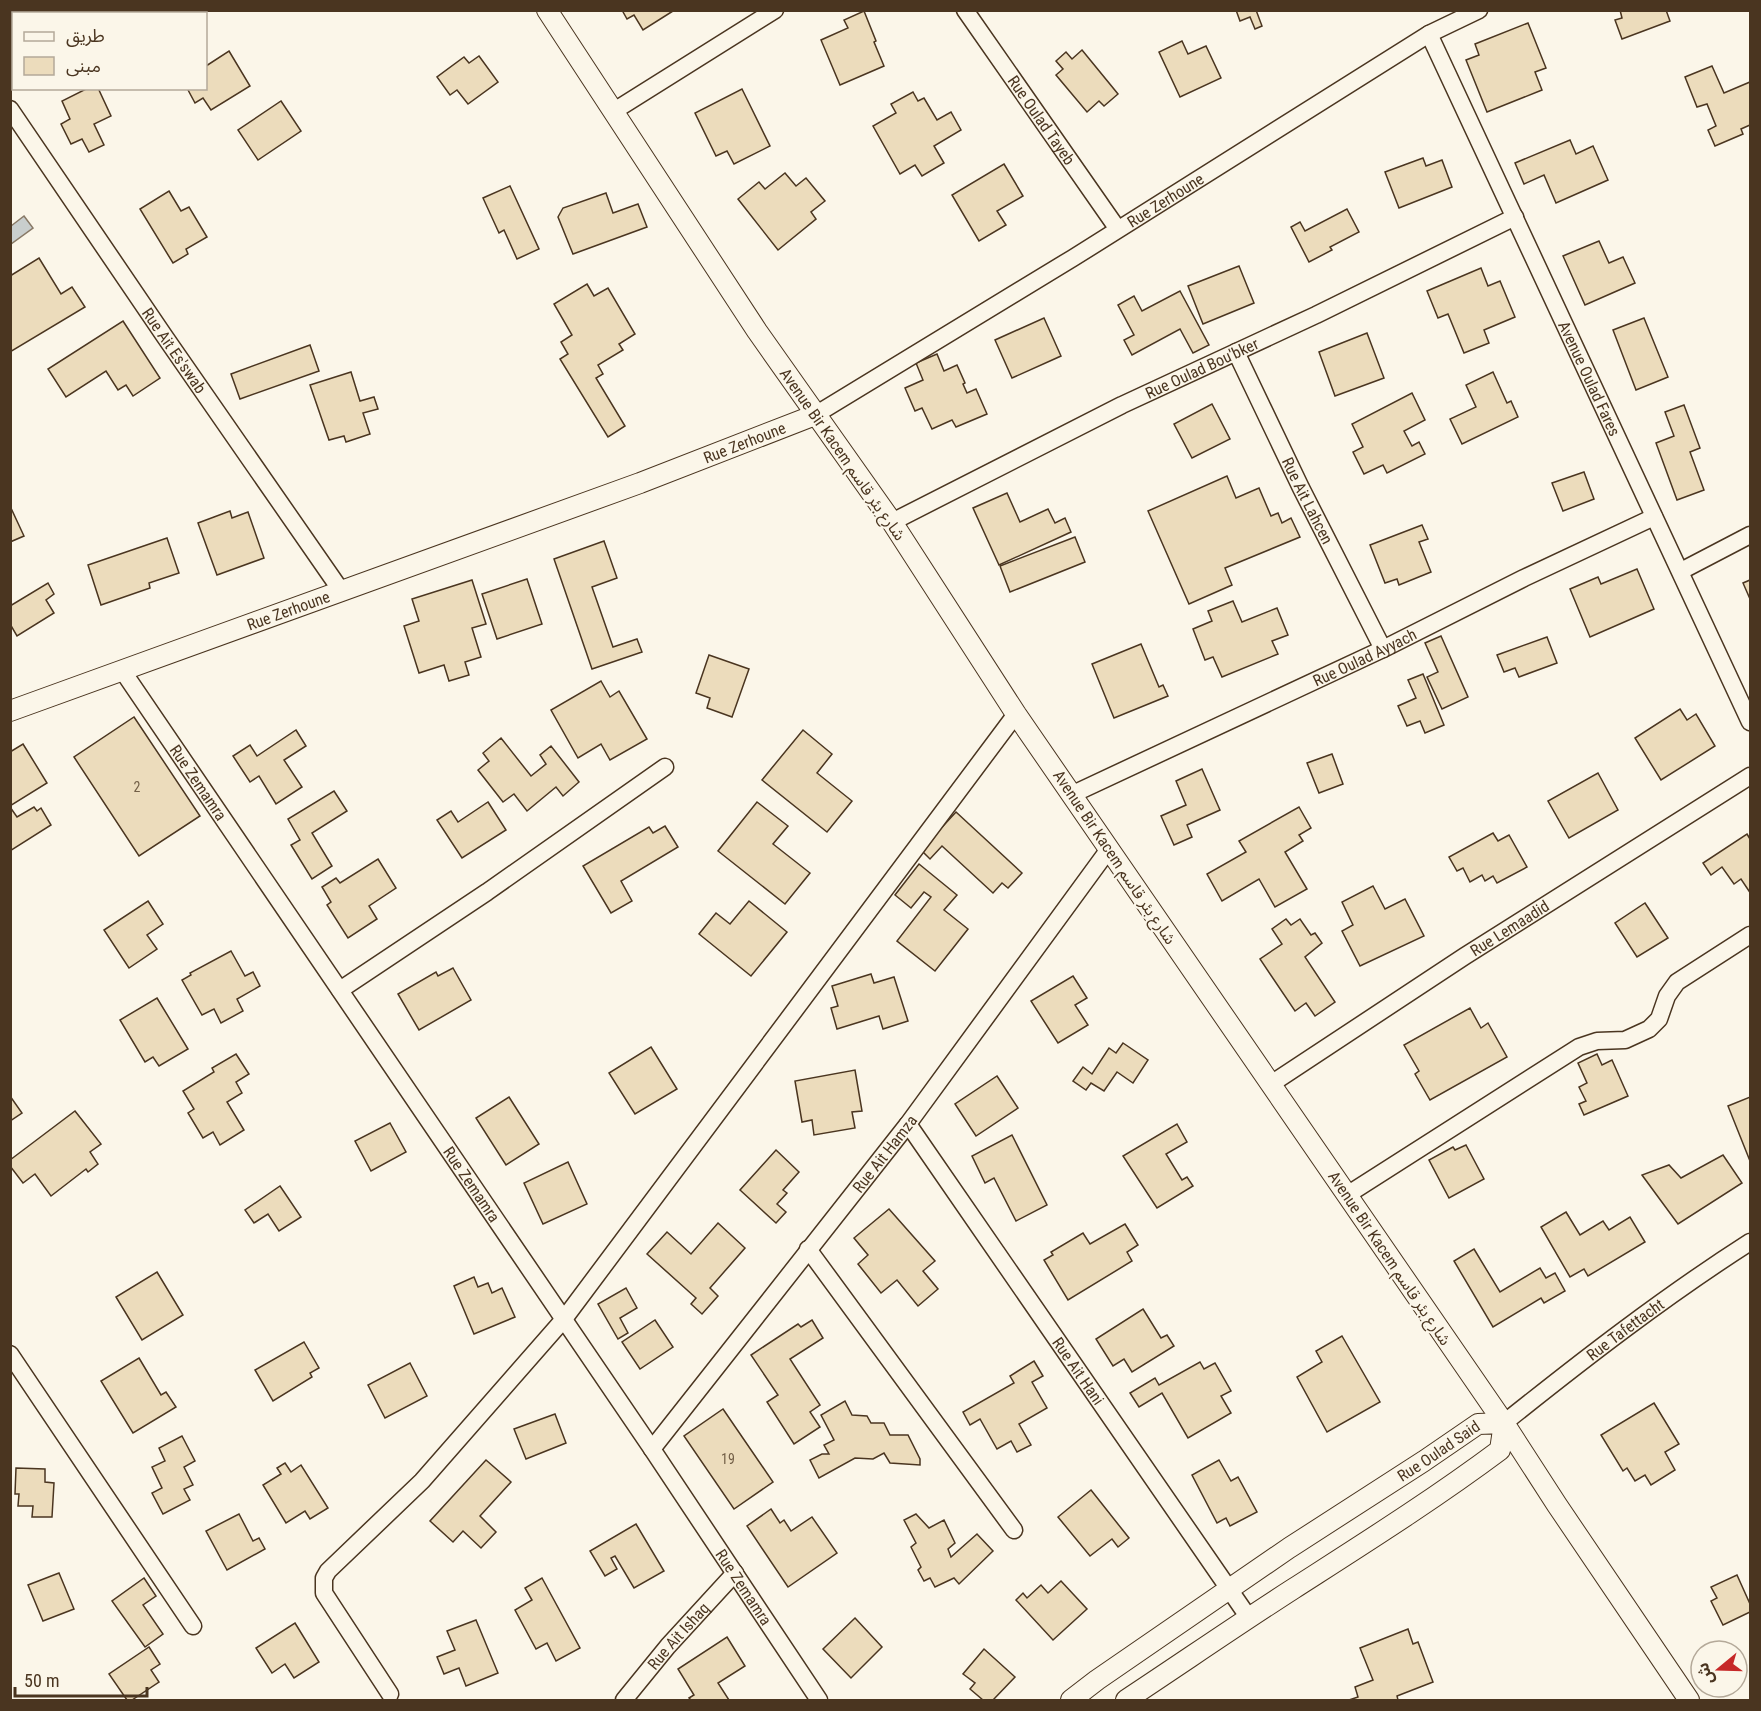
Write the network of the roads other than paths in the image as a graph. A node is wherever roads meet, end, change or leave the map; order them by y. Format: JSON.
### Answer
{"nodes":[{"id":1,"x":547,"y":10,"type":"edge"},
{"id":2,"x":775,"y":10,"type":"edge"},
{"id":3,"x":965,"y":10,"type":"edge"},
{"id":4,"x":1479,"y":10,"type":"edge"},
{"id":5,"x":1429,"y":34,"type":"junction"},
{"id":6,"x":10,"y":109,"type":"edge"},
{"id":7,"x":614,"y":111,"type":"junction"},
{"id":8,"x":1515,"y":217,"type":"junction"},
{"id":9,"x":1117,"y":228,"type":"junction"},
{"id":10,"x":1236,"y":352,"type":"junction"},
{"id":11,"x":815,"y":415,"type":"junction"},
{"id":12,"x":1654,"y":517,"type":"junction"},
{"id":13,"x":892,"y":522,"type":"junction"},
{"id":14,"x":1750,"y":535,"type":"edge"},
{"id":15,"x":1681,"y":572,"type":"junction"},
{"id":16,"x":342,"y":592,"type":"junction"},
{"id":17,"x":1383,"y":649,"type":"junction"},
{"id":18,"x":122,"y":670,"type":"junction"},
{"id":19,"x":10,"y":711,"type":"edge"},
{"id":20,"x":1016,"y":714,"type":"junction"},
{"id":21,"x":1750,"y":722,"type":"edge"},
{"id":22,"x":665,"y":767,"type":"dead end"},
{"id":23,"x":1750,"y":776,"type":"edge"},
{"id":24,"x":1073,"y":794,"type":"junction"},
{"id":25,"x":1109,"y":849,"type":"junction"},
{"id":26,"x":1750,"y":935,"type":"edge"},
{"id":27,"x":340,"y":990,"type":"junction"},
{"id":28,"x":1271,"y":1084,"type":"junction"},
{"id":29,"x":908,"y":1124,"type":"junction"},
{"id":30,"x":1347,"y":1195,"type":"junction"},
{"id":31,"x":1750,"y":1242,"type":"edge"},
{"id":32,"x":808,"y":1249,"type":"junction"},
{"id":33,"x":564,"y":1319,"type":"junction"},
{"id":34,"x":10,"y":1354,"type":"edge"},
{"id":35,"x":1504,"y":1423,"type":"junction"},
{"id":36,"x":652,"y":1449,"type":"junction"},
{"id":37,"x":1014,"y":1530,"type":"dead end"},
{"id":38,"x":735,"y":1573,"type":"junction"},
{"id":39,"x":1228,"y":1590,"type":"junction"},
{"id":40,"x":1248,"y":1618,"type":"junction"},
{"id":41,"x":193,"y":1626,"type":"dead end"},
{"id":42,"x":390,"y":1694,"type":"dead end"},
{"id":43,"x":624,"y":1701,"type":"edge"},
{"id":44,"x":819,"y":1701,"type":"edge"},
{"id":45,"x":1071,"y":1701,"type":"edge"},
{"id":46,"x":1126,"y":1701,"type":"edge"},
{"id":47,"x":1689,"y":1701,"type":"edge"}],
"edges":[{"from":1,"to":7,"type":"street","name":"Avenue Bir Kacem شارع بئر قاسم"},
{"from":2,"to":7,"type":"street"},
{"from":3,"to":9,"type":"street","name":"Rue Oulad Tayeb"},
{"from":4,"to":5,"type":"street","name":"Rue Zerhoune"},
{"from":5,"to":8,"type":"street","name":"Avenue Oulad Fares"},
{"from":5,"to":9,"type":"street","name":"Rue Zerhoune"},
{"from":6,"to":16,"type":"street","name":"Rue Ait Es'swab"},
{"from":7,"to":11,"type":"street","name":"Avenue Bir Kacem شارع بئر قاسم"},
{"from":8,"to":10,"type":"street","name":"Rue Oulad Bou'bker"},
{"from":8,"to":12,"type":"street","name":"Avenue Oulad Fares"},
{"from":9,"to":11,"type":"street","name":"Rue Zerhoune"},
{"from":10,"to":13,"type":"street","name":"Rue Oulad Bou'bker"},
{"from":10,"to":17,"type":"street","name":"Rue Ait Lahcen"},
{"from":11,"to":13,"type":"street","name":"Avenue Bir Kacem شارع بئر قاسم"},
{"from":11,"to":16,"type":"street","name":"Rue Zerhoune"},
{"from":12,"to":15,"type":"street","name":"Avenue Oulad Fares"},
{"from":12,"to":17,"type":"street","name":"Rue Oulad Ayyach"},
{"from":13,"to":20,"type":"street","name":"Avenue Bir Kacem شارع بئر قاسم"},
{"from":14,"to":15,"type":"street"},
{"from":15,"to":21,"type":"street","name":"Avenue Oulad Fares"},
{"from":16,"to":18,"type":"street","name":"Rue Zerhoune"},
{"from":17,"to":24,"type":"street","name":"Rue Oulad Ayyach"},
{"from":18,"to":19,"type":"street","name":"Rue Zerhoune"},
{"from":18,"to":27,"type":"street","name":"Rue Zemamra"},
{"from":20,"to":24,"type":"street","name":"Avenue Bir Kacem شارع بئر قاسم"},
{"from":20,"to":33,"type":"street"},
{"from":22,"to":27,"type":"street"},
{"from":23,"to":28,"type":"street","name":"Rue Lemaadid"},
{"from":24,"to":25,"type":"street","name":"Avenue Bir Kacem شارع بئر قاسم"},
{"from":25,"to":28,"type":"street","name":"Avenue Bir Kacem شارع بئر قاسم"},
{"from":25,"to":29,"type":"street","name":"Rue Ait Hamza"},
{"from":26,"to":30,"type":"street"},
{"from":27,"to":33,"type":"street","name":"Rue Zemamra"},
{"from":28,"to":30,"type":"street","name":"Avenue Bir Kacem شارع بئر قاسم"},
{"from":29,"to":32,"type":"street","name":"Rue Ait Hamza"},
{"from":29,"to":39,"type":"street","name":"Rue Ait Hani"},
{"from":30,"to":35,"type":"street","name":"Avenue Bir Kacem شارع بئر قاسم"},
{"from":31,"to":35,"type":"street","name":"Rue Tafettacht"},
{"from":32,"to":36,"type":"street","name":"Rue Ait Hamza"},
{"from":32,"to":37,"type":"street"},
{"from":33,"to":36,"type":"street","name":"Rue Zemamra"},
{"from":33,"to":42,"type":"street"},
{"from":34,"to":41,"type":"street"},
{"from":35,"to":39,"type":"street","name":"Rue Oulad Said"},
{"from":35,"to":40,"type":"street","name":"Rue Oulad Said"},
{"from":35,"to":47,"type":"street","name":"Avenue Bir Kacem شارع بئر قاسم"},
{"from":36,"to":38,"type":"street","name":"Rue Zemamra"},
{"from":38,"to":43,"type":"street","name":"Rue Ait Ishaq"},
{"from":38,"to":44,"type":"street","name":"Rue Zemamra"},
{"from":39,"to":40,"type":"street","name":"Rue Ait Hani"},
{"from":39,"to":45,"type":"street","name":"Rue Oulad Said"},
{"from":40,"to":46,"type":"street","name":"Rue Oulad Said"}]}
